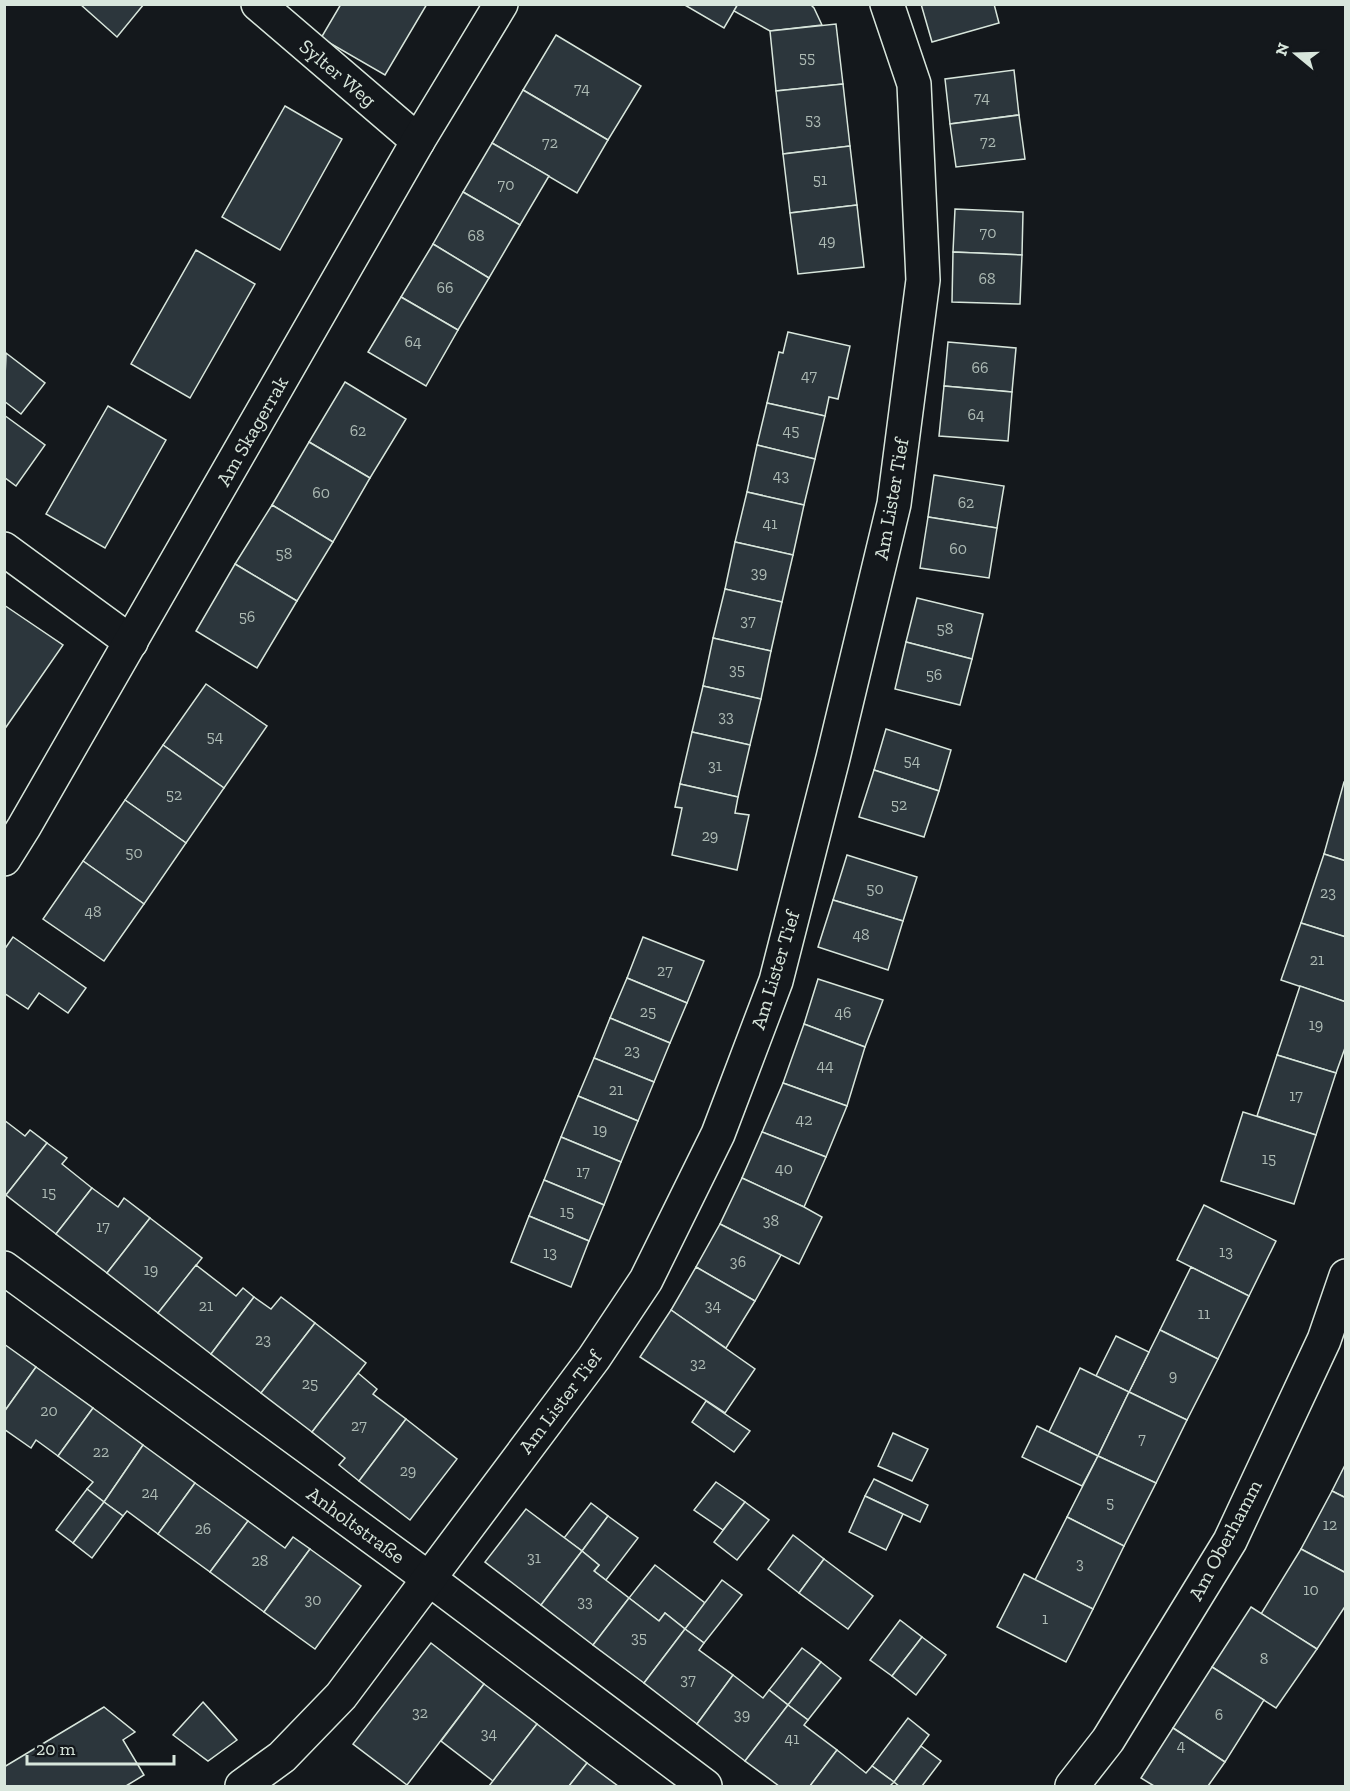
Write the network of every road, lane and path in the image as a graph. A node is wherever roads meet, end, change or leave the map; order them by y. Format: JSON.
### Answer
{"nodes":[{"id":1,"x":258,"y":4,"type":"edge"},
{"id":2,"x":501,"y":4,"type":"edge"},
{"id":3,"x":887,"y":4,"type":"edge"},
{"id":4,"x":418,"y":141,"type":"junction"},
{"id":5,"x":4,"y":549,"type":"edge"},
{"id":6,"x":131,"y":642,"type":"junction"},
{"id":7,"x":4,"y":859,"type":"edge"},
{"id":8,"x":4,"y":1268,"type":"edge"},
{"id":9,"x":1346,"y":1276,"type":"edge"},
{"id":10,"x":428,"y":1578,"type":"junction"},
{"id":11,"x":242,"y":1786,"type":"edge"},
{"id":12,"x":705,"y":1786,"type":"edge"},
{"id":13,"x":1072,"y":1786,"type":"edge"}],
"edges":[{"from":1,"to":4,"type":"street","name":"Sylter Weg"},
{"from":2,"to":4,"type":"street","name":"Am Skagerrak"},
{"from":3,"to":10,"type":"street","name":"Am Lister Tief"},
{"from":4,"to":6,"type":"street","name":"Am Skagerrak"},
{"from":5,"to":6,"type":"street"},
{"from":6,"to":7,"type":"street","name":"Am Skagerrak"},
{"from":8,"to":10,"type":"street","name":"Anholtstraße"},
{"from":9,"to":13,"type":"street","name":"Am Oberhamm"},
{"from":10,"to":11,"type":"street","name":"Am Lister Tief"},
{"from":10,"to":12,"type":"street","name":"Anholtstraße"}]}
